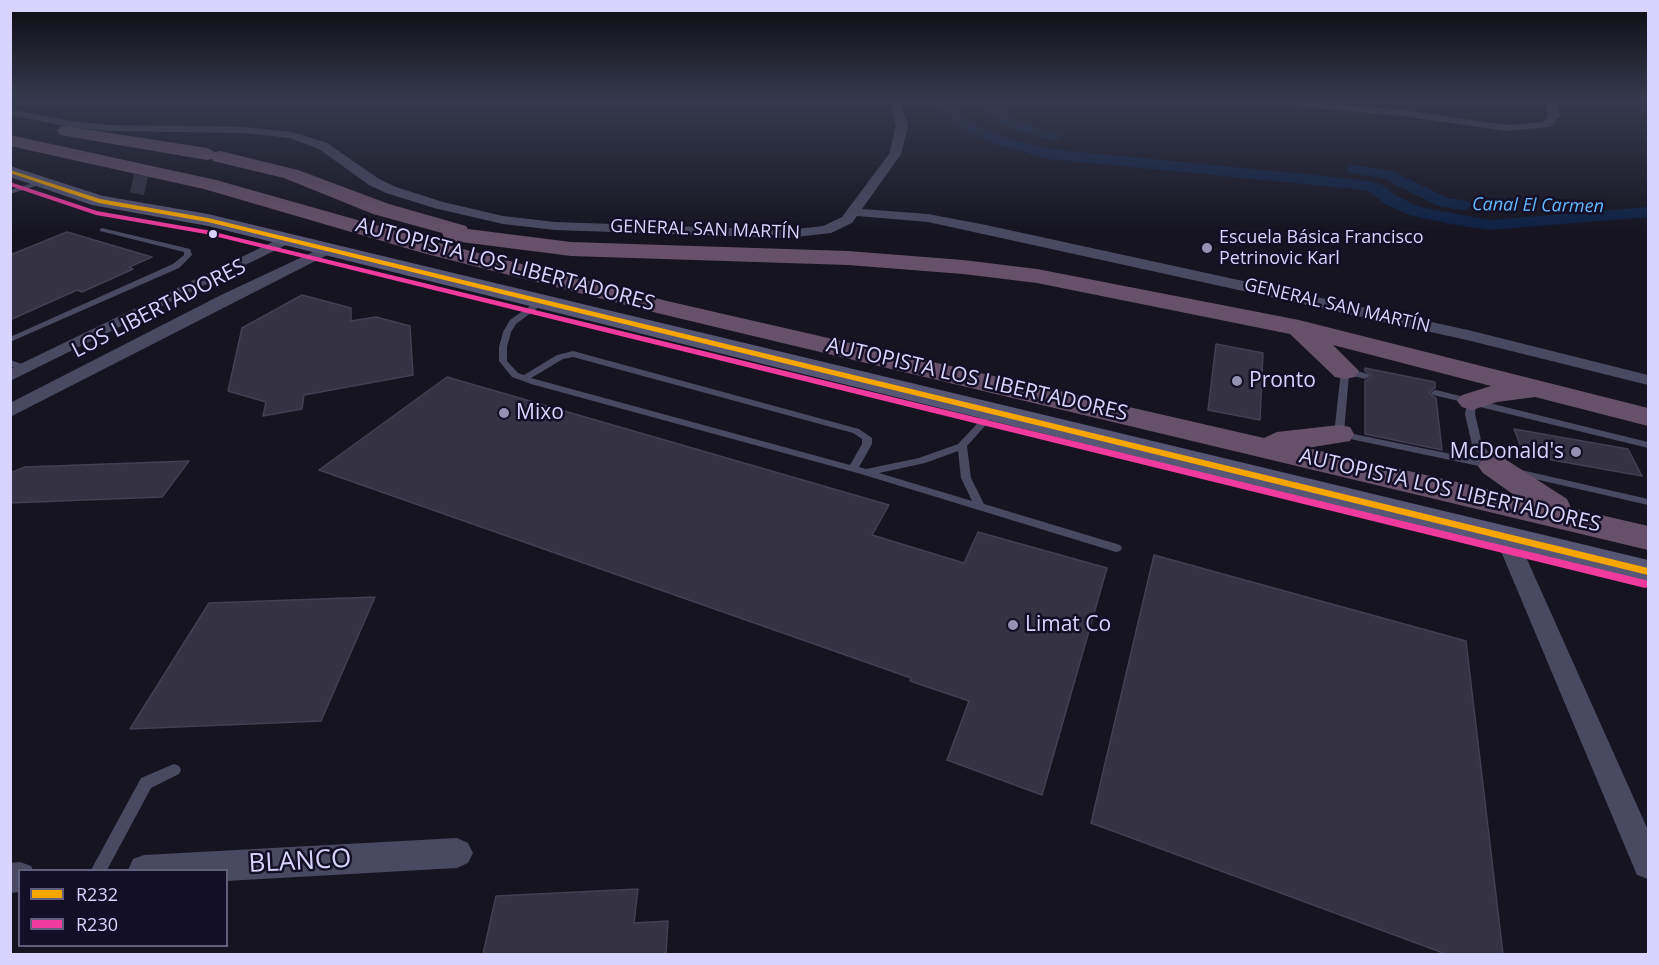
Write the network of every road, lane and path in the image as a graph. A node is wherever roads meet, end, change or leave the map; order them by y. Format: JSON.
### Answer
{"nodes":[{"id":1,"x":33,"y":145,"type":"edge"},
{"id":2,"x":86,"y":145,"type":"edge"},
{"id":3,"x":159,"y":145,"type":"edge"},
{"id":4,"x":320,"y":145,"type":"edge"},
{"id":5,"x":897,"y":145,"type":"edge"},
{"id":6,"x":10,"y":150,"type":"edge"},
{"id":7,"x":10,"y":171,"type":"edge"},
{"id":8,"x":43,"y":182,"type":"junction"},
{"id":9,"x":10,"y":192,"type":"edge"},
{"id":10,"x":309,"y":212,"type":"junction"},
{"id":11,"x":852,"y":212,"type":"junction"},
{"id":12,"x":102,"y":230,"type":"dead end"},
{"id":13,"x":287,"y":239,"type":"junction"},
{"id":14,"x":501,"y":242,"type":"junction"},
{"id":15,"x":328,"y":249,"type":"junction"},
{"id":16,"x":188,"y":287,"type":"junction"},
{"id":17,"x":227,"y":298,"type":"junction"},
{"id":18,"x":543,"y":301,"type":"junction"},
{"id":19,"x":1299,"y":328,"type":"junction"},
{"id":20,"x":10,"y":340,"type":"edge"},
{"id":21,"x":16,"y":369,"type":"edge"},
{"id":22,"x":1355,"y":374,"type":"joint"},
{"id":23,"x":525,"y":378,"type":"junction"},
{"id":24,"x":1648,"y":380,"type":"edge"},
{"id":25,"x":1436,"y":393,"type":"dead end"},
{"id":26,"x":1557,"y":393,"type":"junction"},
{"id":27,"x":1472,"y":401,"type":"junction"},
{"id":28,"x":10,"y":411,"type":"edge"},
{"id":29,"x":989,"y":411,"type":"junction"},
{"id":30,"x":1648,"y":417,"type":"edge"},
{"id":31,"x":1339,"y":434,"type":"junction"},
{"id":32,"x":1620,"y":440,"type":"junction"},
{"id":33,"x":1239,"y":441,"type":"junction"},
{"id":34,"x":1648,"y":445,"type":"edge"},
{"id":35,"x":962,"y":446,"type":"junction"},
{"id":36,"x":1648,"y":452,"type":"edge"},
{"id":37,"x":1494,"y":466,"type":"junction"},
{"id":38,"x":853,"y":469,"type":"junction"},
{"id":39,"x":865,"y":472,"type":"junction"},
{"id":40,"x":1648,"y":502,"type":"edge"},
{"id":41,"x":980,"y":507,"type":"junction"},
{"id":42,"x":1590,"y":524,"type":"junction"},
{"id":43,"x":1506,"y":537,"type":"junction"},
{"id":44,"x":1648,"y":538,"type":"edge"},
{"id":45,"x":1116,"y":548,"type":"dead end"},
{"id":46,"x":1648,"y":572,"type":"edge"},
{"id":47,"x":174,"y":770,"type":"dead end"},
{"id":48,"x":457,"y":853,"type":"dead end"},
{"id":49,"x":1648,"y":864,"type":"edge"},
{"id":50,"x":100,"y":869,"type":"edge"},
{"id":51,"x":162,"y":869,"type":"edge"}],
"edges":[{"from":1,"to":10,"type":"highway","name":"AUTOPISTA LOS LIBERTADORES"},
{"from":2,"to":14,"type":"highway","name":"AUTOPISTA LOS LIBERTADORES"},
{"from":3,"to":14,"type":"highway","name":"AUTOPISTA LOS LIBERTADORES"},
{"from":4,"to":11,"type":"street","name":"GENERAL SAN MARTÍN"},
{"from":5,"to":11,"type":"street"},
{"from":6,"to":10,"type":"highway","name":"AUTOPISTA LOS LIBERTADORES"},
{"from":7,"to":8,"type":"street"},
{"from":8,"to":9,"type":"lane"},
{"from":8,"to":13,"type":"street"},
{"from":10,"to":33,"type":"highway","name":"AUTOPISTA LOS LIBERTADORES"},
{"from":11,"to":24,"type":"street","name":"GENERAL SAN MARTÍN"},
{"from":12,"to":20,"type":"lane"},
{"from":13,"to":15,"type":"street"},
{"from":13,"to":16,"type":"street","name":"LOS LIBERTADORES"},
{"from":14,"to":19,"type":"highway","name":"AUTOPISTA LOS LIBERTADORES"},
{"from":15,"to":17,"type":"street","name":"LOS LIBERTADORES"},
{"from":15,"to":18,"type":"street"},
{"from":16,"to":17,"type":"street"},
{"from":16,"to":21,"type":"street","name":"LOS LIBERTADORES"},
{"from":17,"to":28,"type":"street","name":"LOS LIBERTADORES"},
{"from":18,"to":23,"type":"lane"},
{"from":18,"to":29,"type":"street"},
{"from":19,"to":22,"type":"highway"},
{"from":19,"to":26,"type":"highway","name":"AUTOPISTA LOS LIBERTADORES"},
{"from":22,"to":31,"type":"lane"},
{"from":23,"to":38,"type":"lane"},
{"from":23,"to":38,"type":"lane"},
{"from":25,"to":27,"type":"lane"},
{"from":26,"to":27,"type":"highway"},
{"from":26,"to":30,"type":"highway","name":"AUTOPISTA LOS LIBERTADORES"},
{"from":27,"to":32,"type":"lane"},
{"from":27,"to":37,"type":"lane"},
{"from":29,"to":35,"type":"lane"},
{"from":29,"to":43,"type":"street"},
{"from":31,"to":33,"type":"highway"},
{"from":31,"to":37,"type":"lane"},
{"from":32,"to":34,"type":"lane"},
{"from":32,"to":36,"type":"lane"},
{"from":33,"to":42,"type":"highway","name":"AUTOPISTA LOS LIBERTADORES"},
{"from":35,"to":39,"type":"lane"},
{"from":35,"to":41,"type":"lane"},
{"from":37,"to":40,"type":"lane"},
{"from":37,"to":42,"type":"highway"},
{"from":38,"to":39,"type":"lane"},
{"from":39,"to":41,"type":"lane"},
{"from":41,"to":45,"type":"lane"},
{"from":42,"to":44,"type":"highway","name":"AUTOPISTA LOS LIBERTADORES"},
{"from":43,"to":46,"type":"street"},
{"from":43,"to":49,"type":"street"},
{"from":47,"to":50,"type":"lane"},
{"from":48,"to":51,"type":"street","name":"BLANCO"}]}
